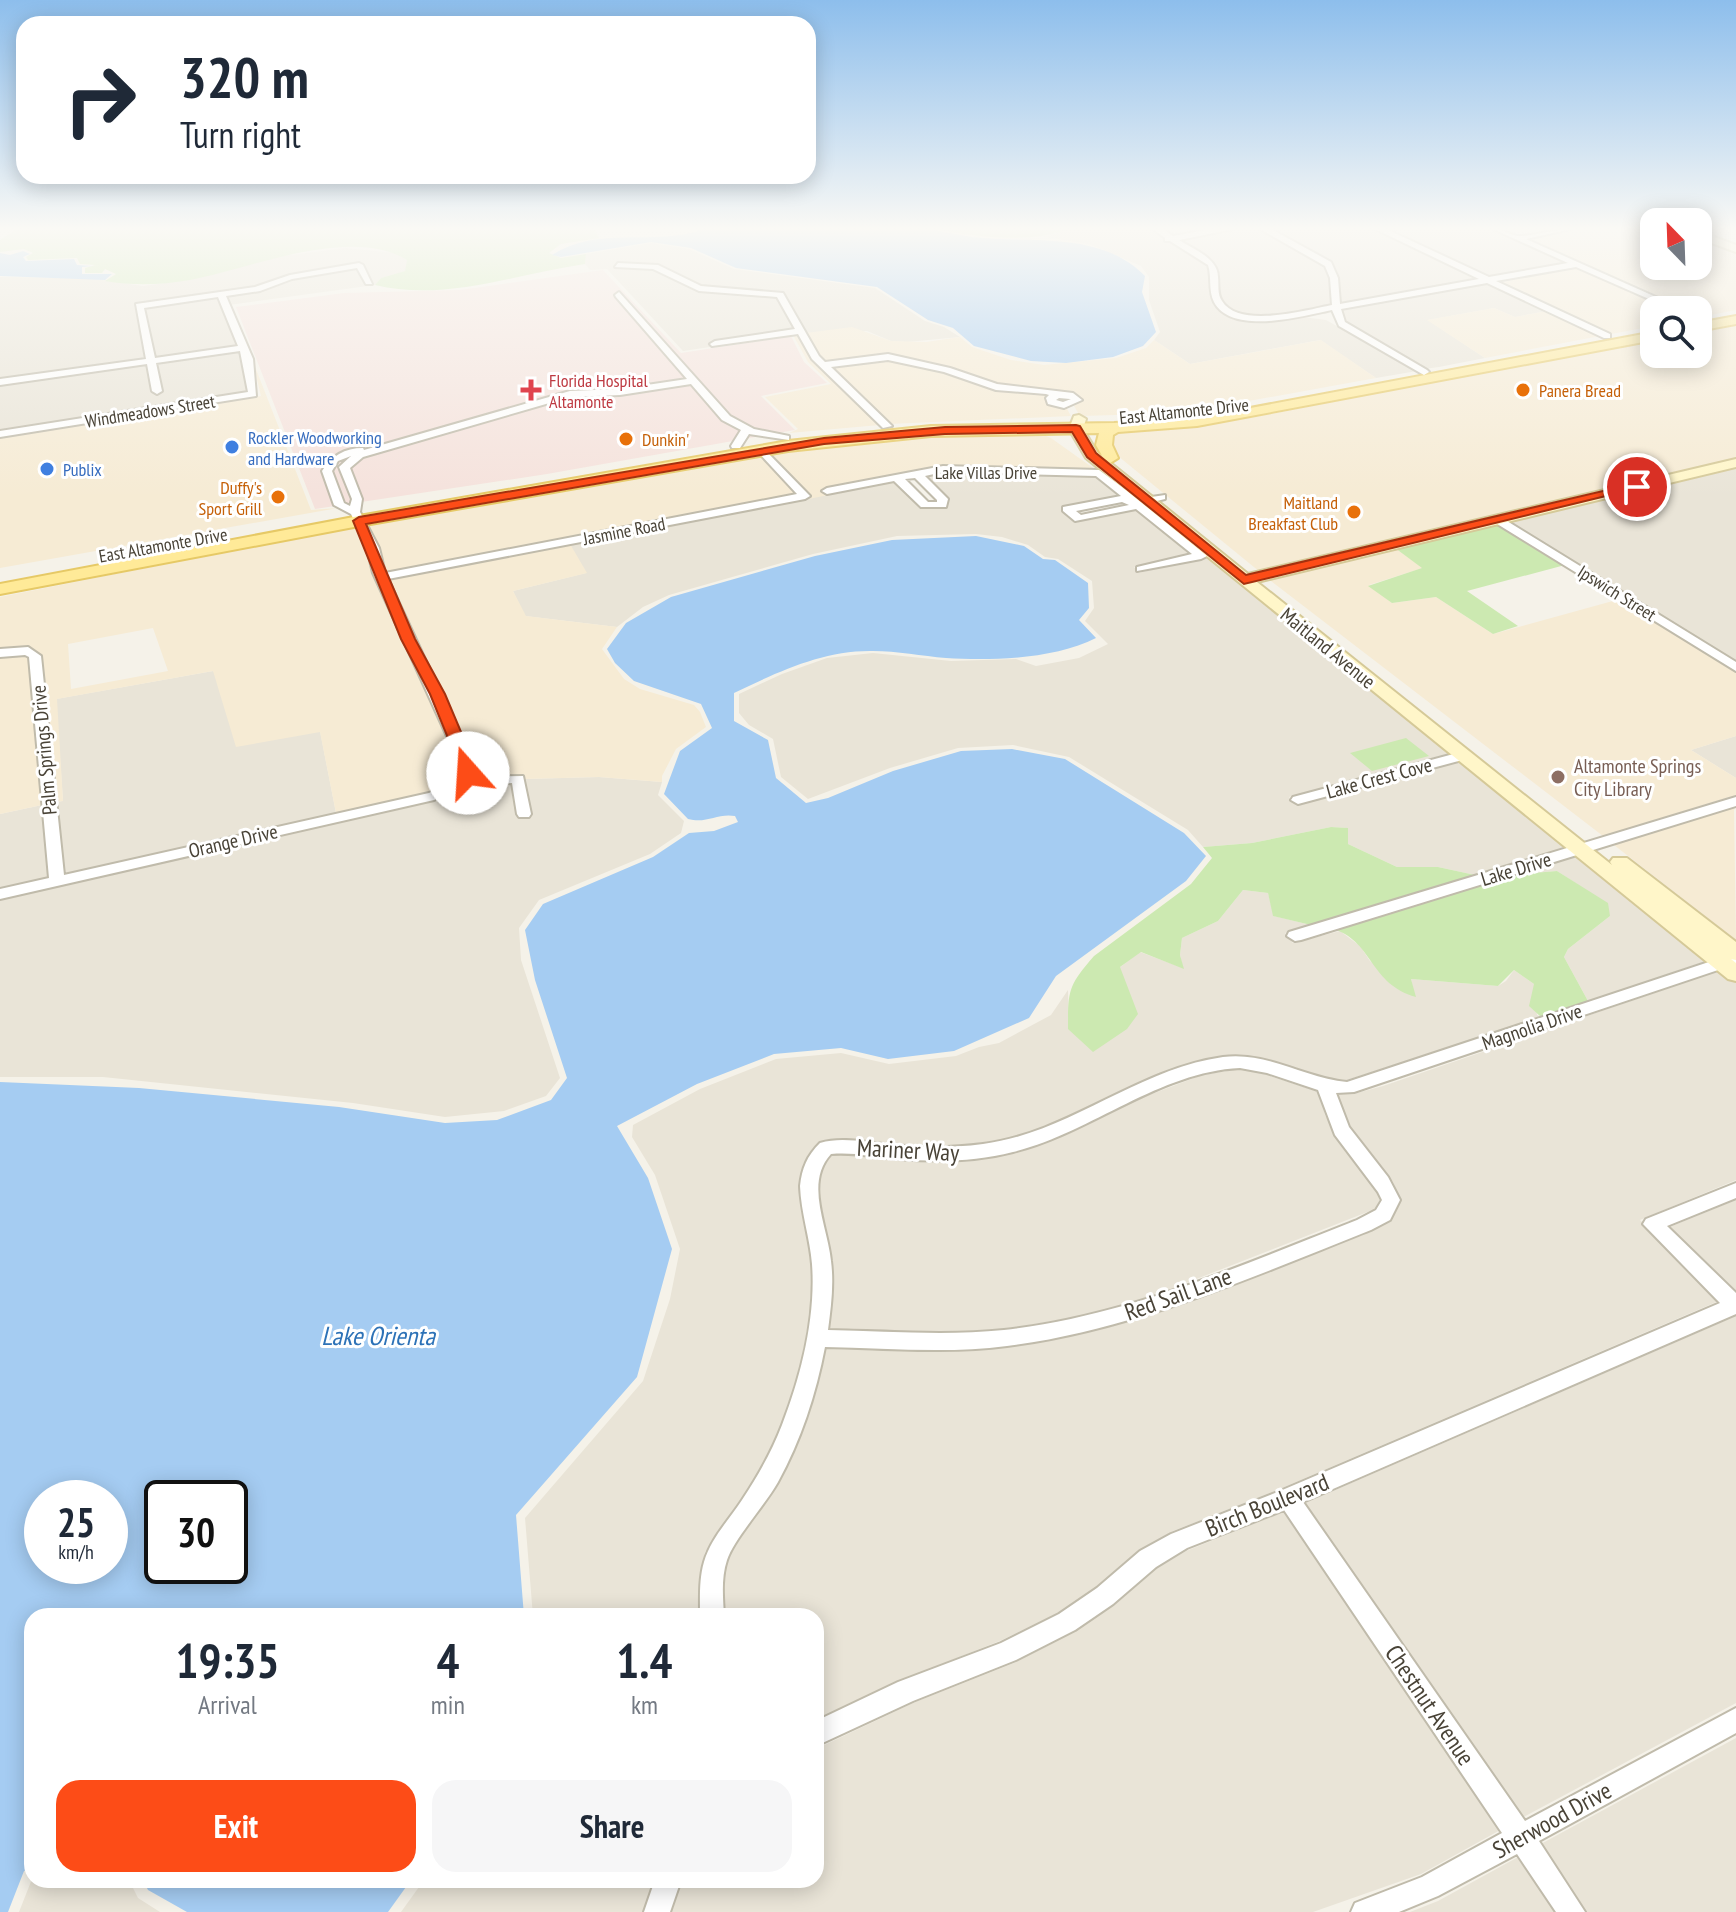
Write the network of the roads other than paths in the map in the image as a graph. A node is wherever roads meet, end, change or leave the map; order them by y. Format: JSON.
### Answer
{"nodes":[{"id":1,"x":142,"y":318,"type":"edge"},
{"id":2,"x":230,"y":318,"type":"edge"},
{"id":3,"x":639,"y":318,"type":"edge"},
{"id":4,"x":793,"y":318,"type":"edge"},
{"id":5,"x":1311,"y":318,"type":"edge"},
{"id":6,"x":1339,"y":318,"type":"edge"},
{"id":7,"x":1569,"y":318,"type":"edge"},
{"id":8,"x":1736,"y":320,"type":"edge"},
{"id":9,"x":1342,"y":324,"type":"junction"},
{"id":10,"x":1712,"y":324,"type":"edge"},
{"id":11,"x":1640,"y":329,"type":"edge"},
{"id":12,"x":800,"y":331,"type":"junction"},
{"id":13,"x":1607,"y":336,"type":"junction"},
{"id":14,"x":1640,"y":338,"type":"edge"},
{"id":15,"x":715,"y":344,"type":"dead end"},
{"id":16,"x":242,"y":348,"type":"junction"},
{"id":17,"x":1571,"y":348,"type":"junction"},
{"id":18,"x":151,"y":361,"type":"junction"},
{"id":19,"x":823,"y":365,"type":"junction"},
{"id":20,"x":1429,"y":375,"type":"junction"},
{"id":21,"x":692,"y":381,"type":"junction"},
{"id":22,"x":0,"y":382,"type":"edge"},
{"id":23,"x":157,"y":391,"type":"dead end"},
{"id":24,"x":1312,"y":398,"type":"junction"},
{"id":25,"x":1082,"y":425,"type":"junction"},
{"id":26,"x":1114,"y":428,"type":"junction"},
{"id":27,"x":747,"y":429,"type":"junction"},
{"id":28,"x":888,"y":430,"type":"junction"},
{"id":29,"x":0,"y":434,"type":"edge"},
{"id":30,"x":785,"y":438,"type":"junction"},
{"id":31,"x":407,"y":439,"type":"junction"},
{"id":32,"x":736,"y":446,"type":"junction"},
{"id":33,"x":763,"y":451,"type":"junction"},
{"id":34,"x":1110,"y":458,"type":"junction"},
{"id":35,"x":653,"y":461,"type":"junction"},
{"id":36,"x":1736,"y":463,"type":"edge"},
{"id":37,"x":634,"y":473,"type":"junction"},
{"id":38,"x":916,"y":473,"type":"junction"},
{"id":39,"x":896,"y":477,"type":"junction"},
{"id":40,"x":827,"y":491,"type":"dead end"},
{"id":41,"x":1148,"y":500,"type":"junction"},
{"id":42,"x":357,"y":516,"type":"junction"},
{"id":43,"x":1498,"y":520,"type":"junction"},
{"id":44,"x":1141,"y":569,"type":"dead end"},
{"id":45,"x":0,"y":574,"type":"edge"},
{"id":46,"x":381,"y":577,"type":"junction"},
{"id":47,"x":1251,"y":578,"type":"junction"},
{"id":48,"x":0,"y":589,"type":"edge"},
{"id":49,"x":0,"y":653,"type":"edge"},
{"id":50,"x":1736,"y":667,"type":"edge"},
{"id":51,"x":1424,"y":718,"type":"junction"},
{"id":52,"x":1461,"y":756,"type":"junction"},
{"id":53,"x":464,"y":781,"type":"junction"},
{"id":54,"x":1298,"y":800,"type":"dead end"},
{"id":55,"x":1736,"y":801,"type":"edge"},
{"id":56,"x":524,"y":814,"type":"dead end"},
{"id":57,"x":1588,"y":847,"type":"junction"},
{"id":58,"x":57,"y":881,"type":"junction"},
{"id":59,"x":0,"y":894,"type":"edge"},
{"id":60,"x":1295,"y":936,"type":"dead end"},
{"id":61,"x":1732,"y":962,"type":"edge"},
{"id":62,"x":1326,"y":1088,"type":"junction"},
{"id":63,"x":1736,"y":1190,"type":"edge"},
{"id":64,"x":1736,"y":1305,"type":"edge"},
{"id":65,"x":816,"y":1338,"type":"junction"},
{"id":66,"x":1288,"y":1498,"type":"junction"},
{"id":67,"x":711,"y":1608,"type":"edge"},
{"id":68,"x":1736,"y":1720,"type":"edge"},
{"id":69,"x":824,"y":1730,"type":"edge"},
{"id":70,"x":1520,"y":1837,"type":"junction"},
{"id":71,"x":665,"y":1888,"type":"edge"},
{"id":72,"x":657,"y":1912,"type":"edge"},
{"id":73,"x":1364,"y":1912,"type":"edge"},
{"id":74,"x":1572,"y":1912,"type":"edge"}],
"edges":[{"from":1,"to":18,"type":"street","name":"Windmeadows Street"},
{"from":2,"to":16,"type":"street","name":"Windmeadows Street"},
{"from":3,"to":21,"type":"street"},
{"from":4,"to":12,"type":"street"},
{"from":5,"to":9,"type":"street"},
{"from":6,"to":9,"type":"street"},
{"from":7,"to":13,"type":"street"},
{"from":8,"to":10,"type":"main road"},
{"from":9,"to":20,"type":"street"},
{"from":11,"to":13,"type":"main road","name":"East Altamonte Drive"},
{"from":12,"to":15,"type":"street"},
{"from":12,"to":19,"type":"street"},
{"from":13,"to":17,"type":"main road","name":"East Altamonte Drive"},
{"from":14,"to":17,"type":"main road","name":"East Altamonte Drive"},
{"from":16,"to":18,"type":"street"},
{"from":16,"to":29,"type":"street","name":"Windmeadows Street"},
{"from":17,"to":20,"type":"main road","name":"East Altamonte Drive"},
{"from":18,"to":22,"type":"street"},
{"from":18,"to":23,"type":"street","name":"Windmeadows Street"},
{"from":19,"to":25,"type":"street"},
{"from":19,"to":28,"type":"street"},
{"from":20,"to":24,"type":"main road","name":"East Altamonte Drive"},
{"from":21,"to":27,"type":"street"},
{"from":21,"to":31,"type":"street"},
{"from":24,"to":25,"type":"main road","name":"East Altamonte Drive"},
{"from":24,"to":26,"type":"main road","name":"East Altamonte Drive"},
{"from":25,"to":26,"type":"main road","name":"East Altamonte Drive"},
{"from":25,"to":28,"type":"main road"},
{"from":25,"to":28,"type":"main road","name":"East Altamonte Drive"},
{"from":25,"to":34,"type":"main road","name":"Maitland Avenue"},
{"from":25,"to":41,"type":"main road","name":"Maitland Avenue"},
{"from":26,"to":34,"type":"main road"},
{"from":27,"to":30,"type":"street"},
{"from":27,"to":32,"type":"street"},
{"from":28,"to":30,"type":"main road","name":"East Altamonte Drive"},
{"from":28,"to":33,"type":"main road"},
{"from":30,"to":32,"type":"main road","name":"East Altamonte Drive"},
{"from":31,"to":42,"type":"street"},
{"from":31,"to":42,"type":"street"},
{"from":32,"to":35,"type":"main road","name":"East Altamonte Drive"},
{"from":33,"to":37,"type":"main road"},
{"from":33,"to":46,"type":"street","name":"Jasmine Road"},
{"from":34,"to":41,"type":"main road","name":"Maitland Avenue"},
{"from":35,"to":37,"type":"main road"},
{"from":35,"to":42,"type":"main road","name":"East Altamonte Drive"},
{"from":36,"to":43,"type":"main road"},
{"from":37,"to":42,"type":"main road"},
{"from":38,"to":39,"type":"street","name":"Lake Villas Drive"},
{"from":38,"to":39,"type":"street"},
{"from":38,"to":41,"type":"street","name":"Lake Villas Drive"},
{"from":39,"to":40,"type":"street","name":"Lake Villas Drive"},
{"from":41,"to":41,"type":"street"},
{"from":41,"to":44,"type":"street","name":"Lake Villas Drive"},
{"from":41,"to":47,"type":"main road","name":"Maitland Avenue"},
{"from":42,"to":45,"type":"main road","name":"East Altamonte Drive"},
{"from":42,"to":46,"type":"street"},
{"from":42,"to":48,"type":"main road"},
{"from":43,"to":47,"type":"main road"},
{"from":43,"to":50,"type":"street","name":"Ipswich Street"},
{"from":46,"to":53,"type":"street"},
{"from":47,"to":51,"type":"main road","name":"Maitland Avenue"},
{"from":49,"to":58,"type":"street","name":"Palm Springs Drive"},
{"from":51,"to":52,"type":"main road","name":"Maitland Avenue"},
{"from":51,"to":57,"type":"main road","name":"Maitland Avenue"},
{"from":52,"to":54,"type":"street","name":"Lake Crest Cove"},
{"from":52,"to":57,"type":"main road","name":"Maitland Avenue"},
{"from":53,"to":56,"type":"street"},
{"from":53,"to":58,"type":"street","name":"Orange Drive"},
{"from":55,"to":57,"type":"street","name":"Lake Drive"},
{"from":57,"to":60,"type":"street","name":"Lake Drive"},
{"from":57,"to":61,"type":"main road","name":"Maitland Avenue"},
{"from":58,"to":59,"type":"street","name":"Orange Drive"},
{"from":61,"to":62,"type":"street","name":"Magnolia Drive"},
{"from":62,"to":65,"type":"street","name":"Mariner Way"},
{"from":62,"to":65,"type":"street","name":"Red Sail Lane"},
{"from":63,"to":64,"type":"street"},
{"from":64,"to":66,"type":"street","name":"Birch Boulevard"},
{"from":65,"to":67,"type":"street","name":"Mariner Way"},
{"from":66,"to":69,"type":"street","name":"Birch Boulevard"},
{"from":66,"to":70,"type":"street","name":"Chestnut Avenue"},
{"from":68,"to":70,"type":"street","name":"Sherwood Drive"},
{"from":70,"to":73,"type":"street","name":"Sherwood Drive"},
{"from":70,"to":74,"type":"street","name":"Chestnut Avenue"},
{"from":71,"to":72,"type":"street"}]}
